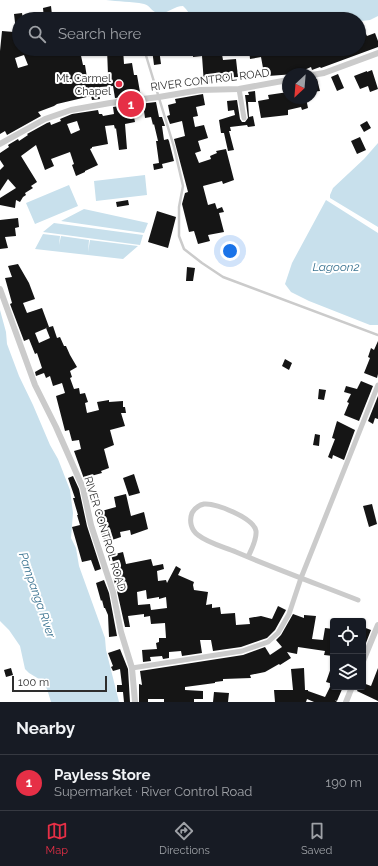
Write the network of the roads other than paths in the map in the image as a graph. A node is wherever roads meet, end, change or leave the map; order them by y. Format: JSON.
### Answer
{"nodes":[{"id":1,"x":378,"y":53,"type":"edge"},
{"id":2,"x":146,"y":56,"type":"edge"},
{"id":3,"x":318,"y":74,"type":"edge"},
{"id":4,"x":282,"y":81,"type":"edge"},
{"id":5,"x":239,"y":89,"type":"junction"},
{"id":6,"x":159,"y":97,"type":"junction"},
{"id":7,"x":244,"y":118,"type":"dead end"},
{"id":8,"x":0,"y":144,"type":"edge"},
{"id":9,"x":0,"y":289,"type":"edge"},
{"id":10,"x":378,"y":335,"type":"edge"},
{"id":11,"x":378,"y":386,"type":"edge"},
{"id":12,"x":248,"y":557,"type":"junction"},
{"id":13,"x":301,"y":578,"type":"junction"},
{"id":14,"x":358,"y":600,"type":"dead end"},
{"id":15,"x":378,"y":625,"type":"edge"},
{"id":16,"x":366,"y":654,"type":"edge"},
{"id":17,"x":132,"y":668,"type":"junction"},
{"id":18,"x":351,"y":690,"type":"edge"},
{"id":19,"x":135,"y":702,"type":"edge"},
{"id":20,"x":346,"y":702,"type":"edge"}],
"edges":[{"from":1,"to":3,"type":"street"},
{"from":2,"to":6,"type":"lane"},
{"from":4,"to":5,"type":"street","name":"RIVER CONTROL ROAD"},
{"from":5,"to":6,"type":"street","name":"RIVER CONTROL ROAD"},
{"from":5,"to":7,"type":"street"},
{"from":6,"to":8,"type":"street","name":"RIVER CONTROL ROAD"},
{"from":6,"to":10,"type":"lane"},
{"from":9,"to":17,"type":"street","name":"RIVER CONTROL ROAD"},
{"from":11,"to":13,"type":"street"},
{"from":12,"to":12,"type":"street"},
{"from":12,"to":13,"type":"street"},
{"from":13,"to":14,"type":"street"},
{"from":13,"to":17,"type":"street"},
{"from":15,"to":16,"type":"street"},
{"from":17,"to":19,"type":"street","name":"RIVER CONTROL ROAD"},
{"from":18,"to":20,"type":"street"}]}
